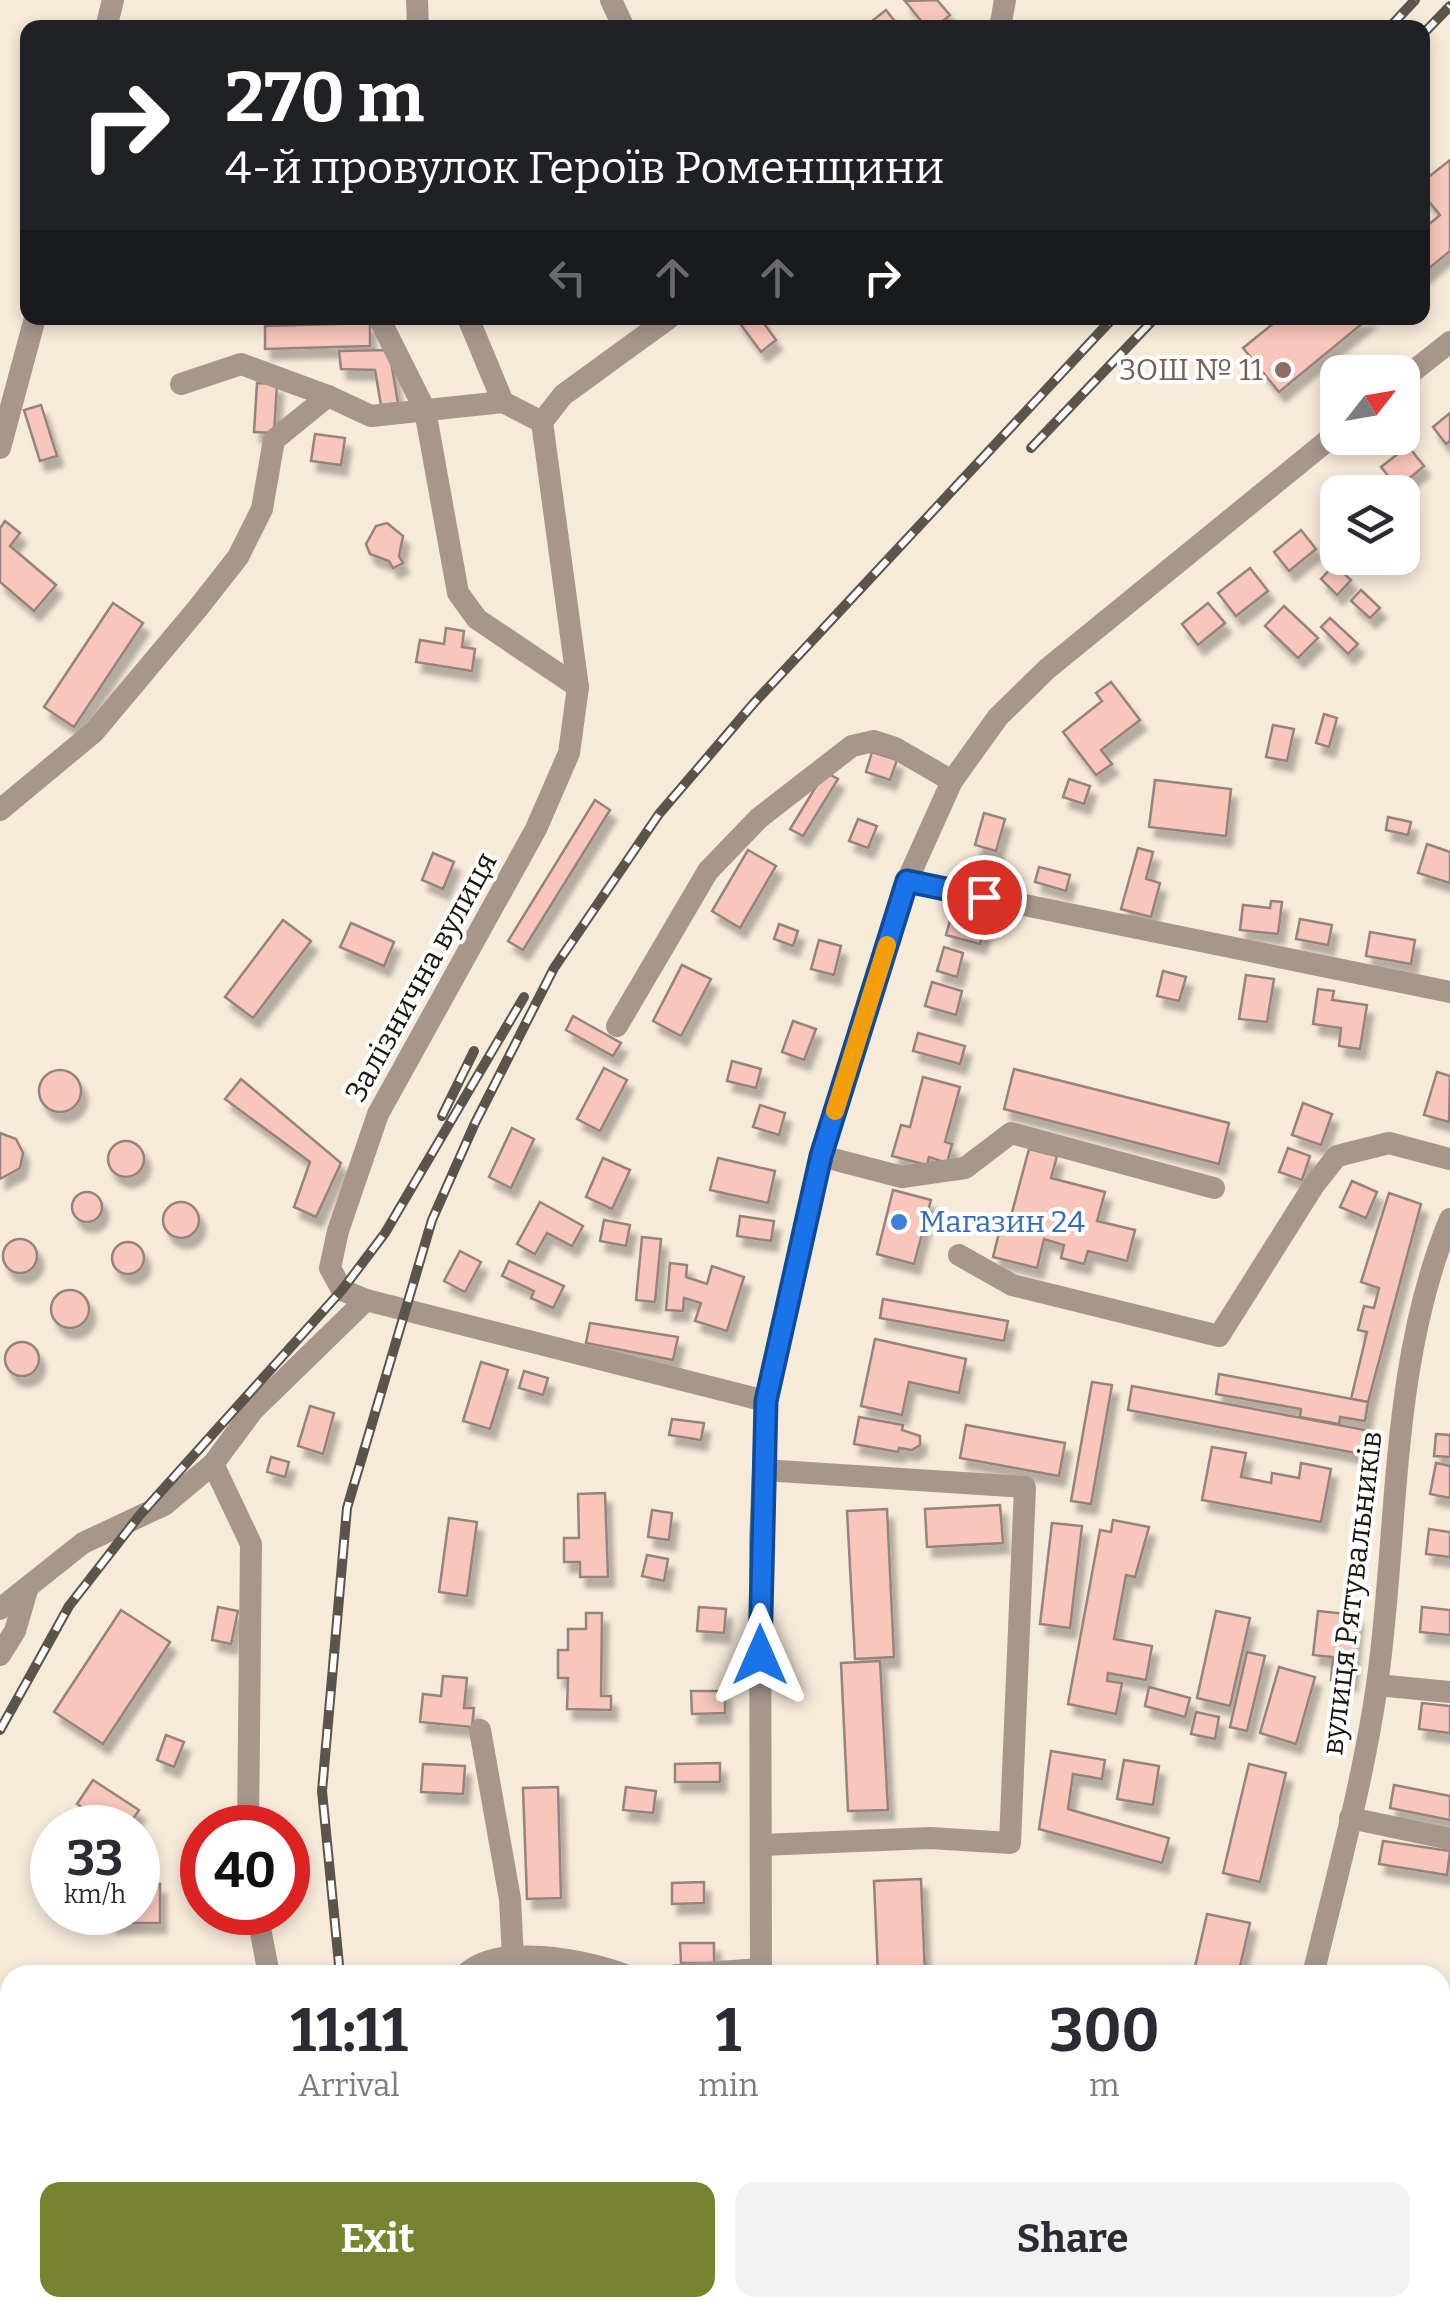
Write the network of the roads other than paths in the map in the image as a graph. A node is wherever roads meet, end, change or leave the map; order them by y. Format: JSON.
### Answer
{"nodes":[{"id":1,"x":33,"y":325,"type":"edge"},
{"id":2,"x":382,"y":325,"type":"edge"},
{"id":3,"x":471,"y":325,"type":"edge"},
{"id":4,"x":659,"y":325,"type":"edge"},
{"id":5,"x":1450,"y":342,"type":"edge"},
{"id":6,"x":1420,"y":366,"type":"edge"},
{"id":7,"x":182,"y":384,"type":"dead end"},
{"id":8,"x":328,"y":396,"type":"junction"},
{"id":9,"x":503,"y":402,"type":"junction"},
{"id":10,"x":425,"y":410,"type":"junction"},
{"id":11,"x":542,"y":422,"type":"junction"},
{"id":12,"x":1320,"y":447,"type":"edge"},
{"id":13,"x":0,"y":448,"type":"edge"},
{"id":14,"x":578,"y":687,"type":"junction"},
{"id":15,"x":952,"y":781,"type":"junction"},
{"id":16,"x":0,"y":810,"type":"edge"},
{"id":17,"x":907,"y":881,"type":"junction"},
{"id":18,"x":1450,"y":992,"type":"edge"},
{"id":19,"x":618,"y":1026,"type":"dead end"},
{"id":20,"x":821,"y":1156,"type":"junction"},
{"id":21,"x":1450,"y":1159,"type":"edge"},
{"id":22,"x":1214,"y":1188,"type":"dead end"},
{"id":23,"x":1450,"y":1219,"type":"edge"},
{"id":24,"x":959,"y":1255,"type":"dead end"},
{"id":25,"x":366,"y":1300,"type":"junction"},
{"id":26,"x":766,"y":1401,"type":"junction"},
{"id":27,"x":213,"y":1464,"type":"junction"},
{"id":28,"x":763,"y":1470,"type":"junction"},
{"id":29,"x":27,"y":1590,"type":"junction"},
{"id":30,"x":0,"y":1608,"type":"edge"},
{"id":31,"x":0,"y":1655,"type":"edge"},
{"id":32,"x":1376,"y":1685,"type":"junction"},
{"id":33,"x":1450,"y":1692,"type":"edge"},
{"id":34,"x":480,"y":1730,"type":"dead end"},
{"id":35,"x":248,"y":1805,"type":"edge"},
{"id":36,"x":1350,"y":1818,"type":"junction"},
{"id":37,"x":1450,"y":1839,"type":"edge"},
{"id":38,"x":761,"y":1845,"type":"junction"},
{"id":39,"x":261,"y":1935,"type":"edge"},
{"id":40,"x":513,"y":1958,"type":"junction"},
{"id":41,"x":266,"y":1965,"type":"edge"},
{"id":42,"x":475,"y":1965,"type":"edge"},
{"id":43,"x":599,"y":1965,"type":"edge"},
{"id":44,"x":761,"y":1965,"type":"edge"},
{"id":45,"x":1315,"y":1965,"type":"edge"}],
"edges":[{"from":1,"to":13,"type":"street"},
{"from":2,"to":10,"type":"street"},
{"from":3,"to":9,"type":"street"},
{"from":4,"to":11,"type":"street"},
{"from":5,"to":6,"type":"street"},
{"from":7,"to":8,"type":"street"},
{"from":8,"to":10,"type":"street"},
{"from":8,"to":16,"type":"street"},
{"from":9,"to":10,"type":"street"},
{"from":9,"to":11,"type":"street"},
{"from":10,"to":14,"type":"street"},
{"from":11,"to":14,"type":"street","name":"Залізнична вулиця"},
{"from":12,"to":15,"type":"street"},
{"from":14,"to":25,"type":"street","name":"Залізнична вулиця"},
{"from":15,"to":17,"type":"street"},
{"from":15,"to":19,"type":"street"},
{"from":17,"to":18,"type":"street"},
{"from":17,"to":20,"type":"street"},
{"from":20,"to":22,"type":"street"},
{"from":20,"to":26,"type":"street"},
{"from":21,"to":24,"type":"street"},
{"from":23,"to":32,"type":"street","name":"вулиця Рятувальників"},
{"from":25,"to":26,"type":"street","name":"Залізнична вулиця"},
{"from":25,"to":27,"type":"street"},
{"from":26,"to":28,"type":"street"},
{"from":27,"to":29,"type":"street"},
{"from":27,"to":35,"type":"street"},
{"from":28,"to":38,"type":"street"},
{"from":28,"to":38,"type":"street"},
{"from":29,"to":30,"type":"street"},
{"from":29,"to":31,"type":"street"},
{"from":32,"to":33,"type":"street"},
{"from":32,"to":36,"type":"street","name":"вулиця Рятувальників"},
{"from":34,"to":40,"type":"street"},
{"from":36,"to":37,"type":"street"},
{"from":36,"to":45,"type":"street","name":"вулиця Рятувальників"},
{"from":38,"to":44,"type":"street"},
{"from":39,"to":41,"type":"street"},
{"from":40,"to":42,"type":"street"},
{"from":40,"to":43,"type":"street"}]}
